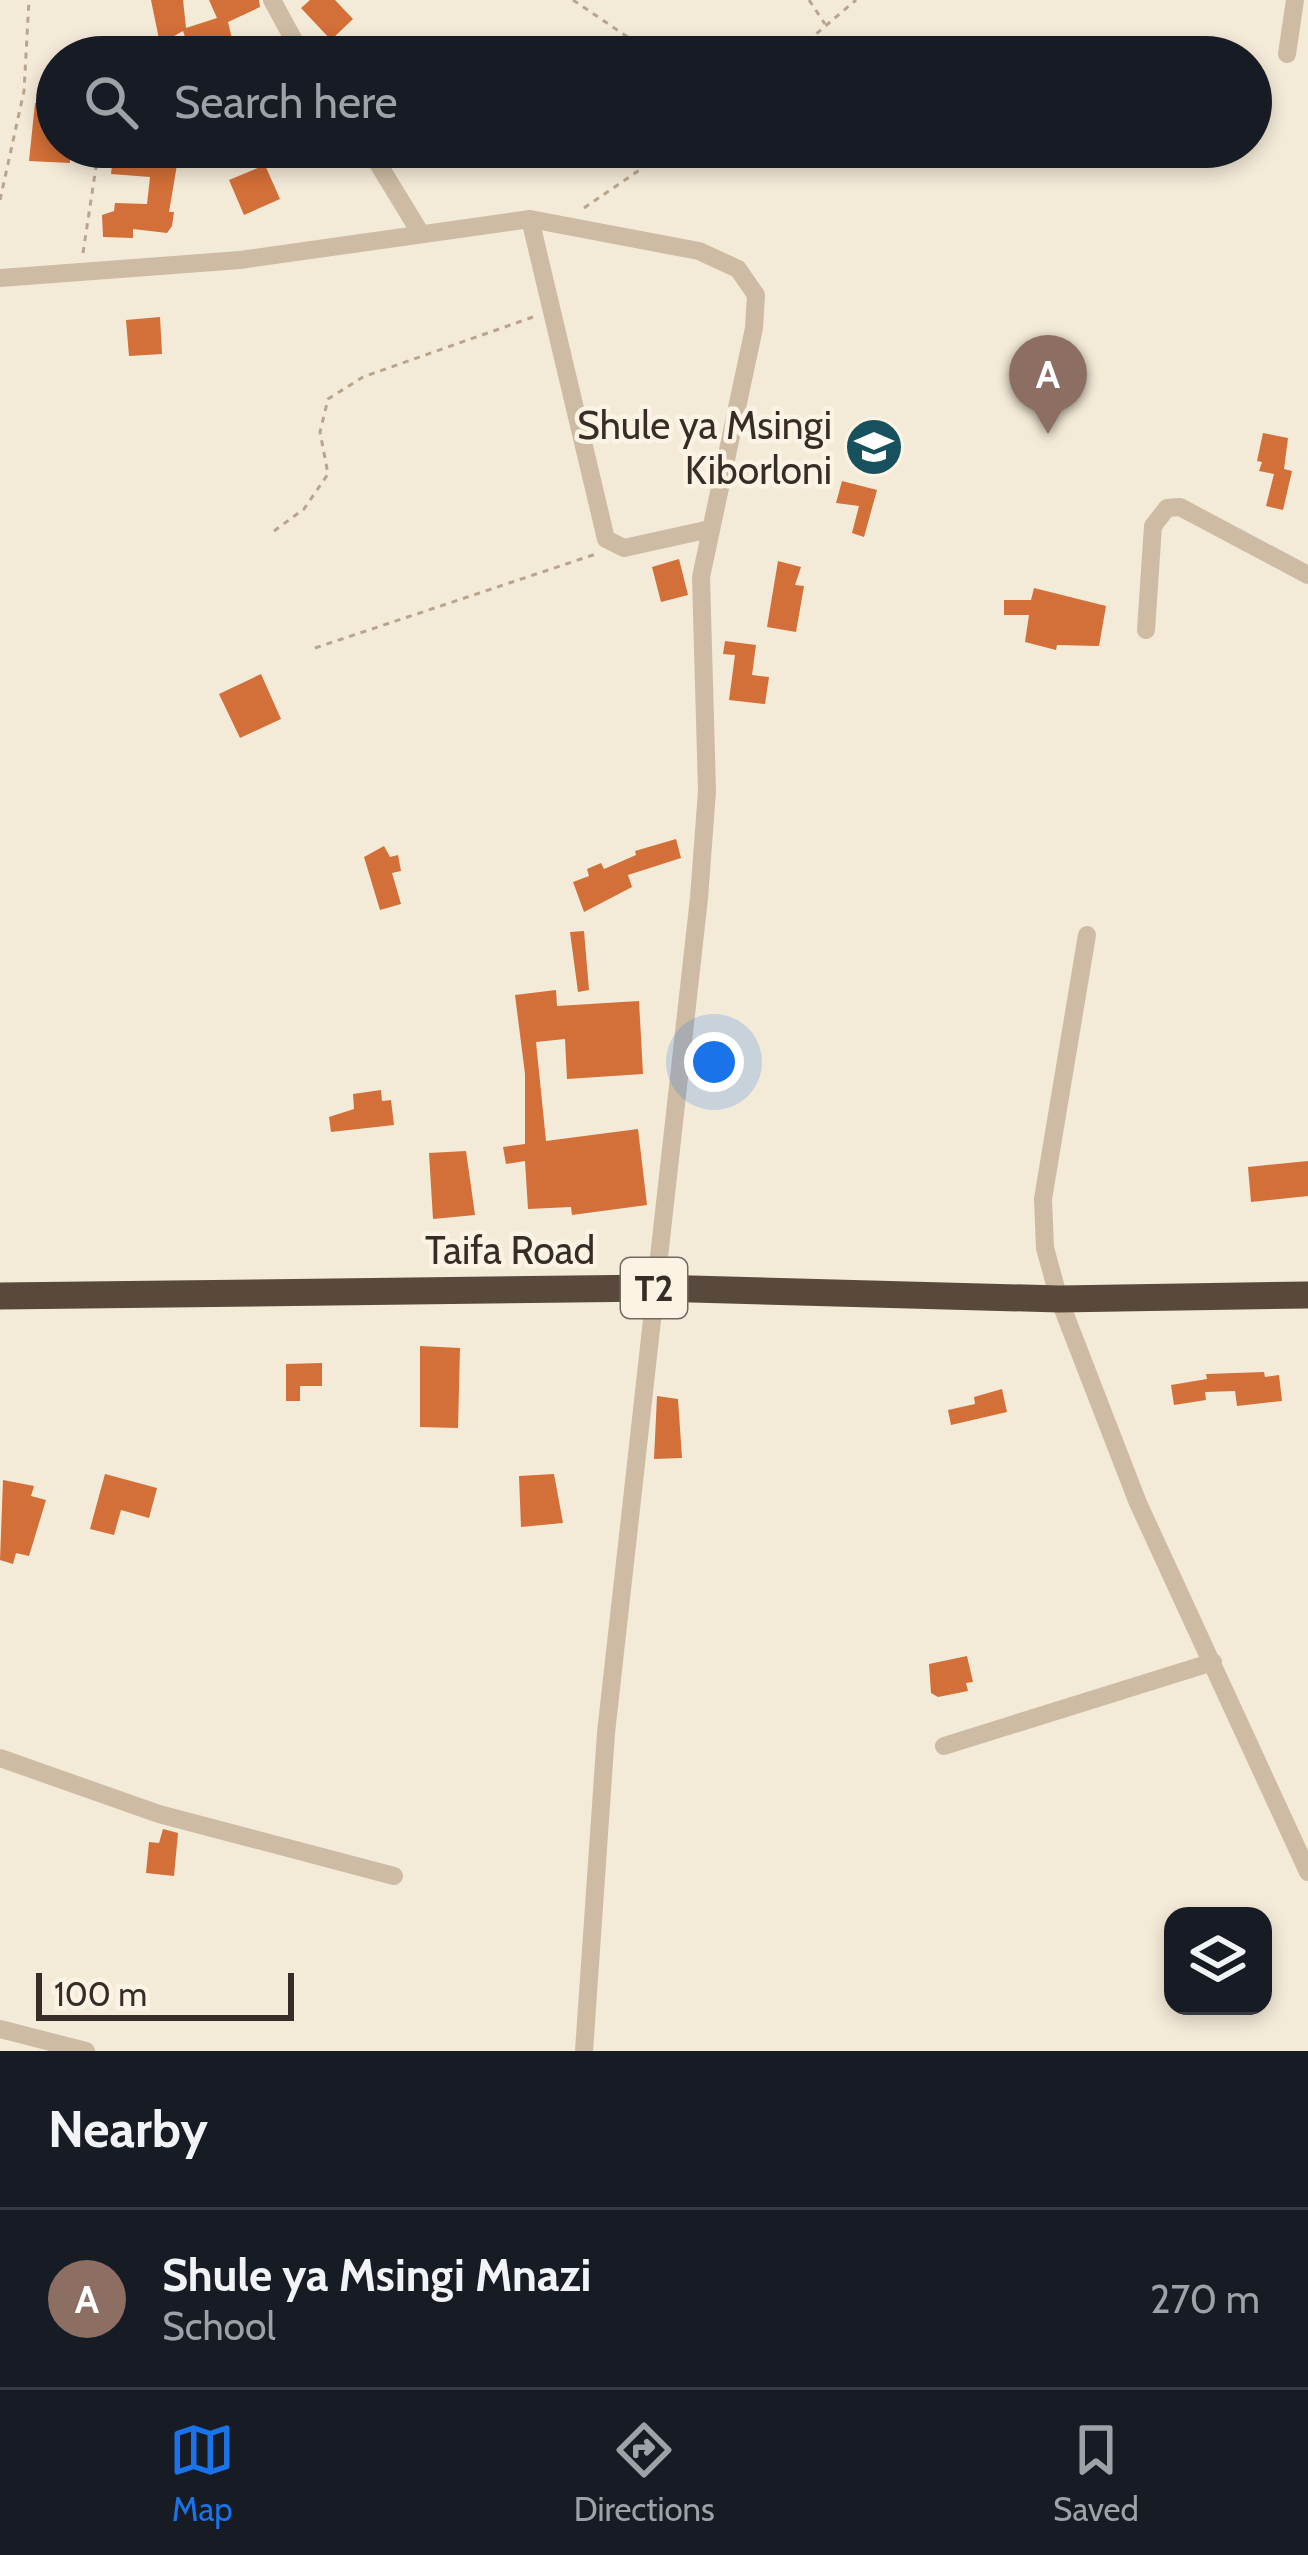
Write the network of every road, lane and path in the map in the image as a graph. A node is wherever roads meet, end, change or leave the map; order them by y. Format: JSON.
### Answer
{"nodes":[{"id":1,"x":29,"y":0,"type":"edge"},
{"id":2,"x":272,"y":0,"type":"edge"},
{"id":3,"x":573,"y":0,"type":"edge"},
{"id":4,"x":809,"y":0,"type":"edge"},
{"id":5,"x":856,"y":0,"type":"edge"},
{"id":6,"x":1295,"y":0,"type":"edge"},
{"id":7,"x":826,"y":26,"type":"junction"},
{"id":8,"x":292,"y":36,"type":"edge"},
{"id":9,"x":626,"y":36,"type":"edge"},
{"id":10,"x":814,"y":36,"type":"edge"},
{"id":11,"x":1287,"y":54,"type":"dead end"},
{"id":12,"x":96,"y":168,"type":"edge"},
{"id":13,"x":381,"y":168,"type":"edge"},
{"id":14,"x":642,"y":168,"type":"edge"},
{"id":15,"x":0,"y":200,"type":"edge"},
{"id":16,"x":530,"y":219,"type":"junction"},
{"id":17,"x":562,"y":223,"type":"junction"},
{"id":18,"x":421,"y":234,"type":"junction"},
{"id":19,"x":80,"y":272,"type":"junction"},
{"id":20,"x":0,"y":278,"type":"edge"},
{"id":21,"x":552,"y":311,"type":"junction"},
{"id":22,"x":710,"y":529,"type":"junction"},
{"id":23,"x":274,"y":531,"type":"dead end"},
{"id":24,"x":614,"y":546,"type":"junction"},
{"id":25,"x":1308,"y":575,"type":"edge"},
{"id":26,"x":1146,"y":630,"type":"dead end"},
{"id":27,"x":315,"y":648,"type":"dead end"},
{"id":28,"x":1087,"y":935,"type":"dead end"},
{"id":29,"x":656,"y":1288,"type":"junction"},
{"id":30,"x":1308,"y":1295,"type":"edge"},
{"id":31,"x":0,"y":1296,"type":"edge"},
{"id":32,"x":1059,"y":1298,"type":"junction"},
{"id":33,"x":1213,"y":1663,"type":"junction"},
{"id":34,"x":944,"y":1746,"type":"dead end"},
{"id":35,"x":0,"y":1758,"type":"edge"},
{"id":36,"x":1308,"y":1873,"type":"edge"},
{"id":37,"x":394,"y":1876,"type":"dead end"},
{"id":38,"x":0,"y":2030,"type":"edge"},
{"id":39,"x":86,"y":2051,"type":"edge"},
{"id":40,"x":584,"y":2051,"type":"edge"}],
"edges":[{"from":1,"to":15,"type":"path"},
{"from":2,"to":8,"type":"street"},
{"from":3,"to":9,"type":"path"},
{"from":4,"to":7,"type":"path"},
{"from":5,"to":7,"type":"path"},
{"from":6,"to":11,"type":"street"},
{"from":7,"to":10,"type":"path"},
{"from":12,"to":19,"type":"path"},
{"from":13,"to":18,"type":"street"},
{"from":14,"to":17,"type":"path"},
{"from":16,"to":17,"type":"street"},
{"from":16,"to":18,"type":"street"},
{"from":16,"to":21,"type":"street"},
{"from":17,"to":22,"type":"street"},
{"from":18,"to":19,"type":"street"},
{"from":19,"to":20,"type":"street"},
{"from":21,"to":23,"type":"path"},
{"from":21,"to":24,"type":"street"},
{"from":22,"to":24,"type":"street"},
{"from":22,"to":29,"type":"street"},
{"from":24,"to":27,"type":"path"},
{"from":25,"to":26,"type":"street"},
{"from":28,"to":32,"type":"street"},
{"from":29,"to":31,"type":"highway","name":"Taifa Road","number":"T2"},
{"from":29,"to":32,"type":"highway","name":"Taifa Road","number":"T2"},
{"from":29,"to":40,"type":"street"},
{"from":30,"to":32,"type":"highway","name":"Taifa Road","number":"T2"},
{"from":32,"to":33,"type":"street"},
{"from":33,"to":34,"type":"street"},
{"from":33,"to":36,"type":"street"},
{"from":35,"to":37,"type":"street"},
{"from":38,"to":39,"type":"street"}]}
